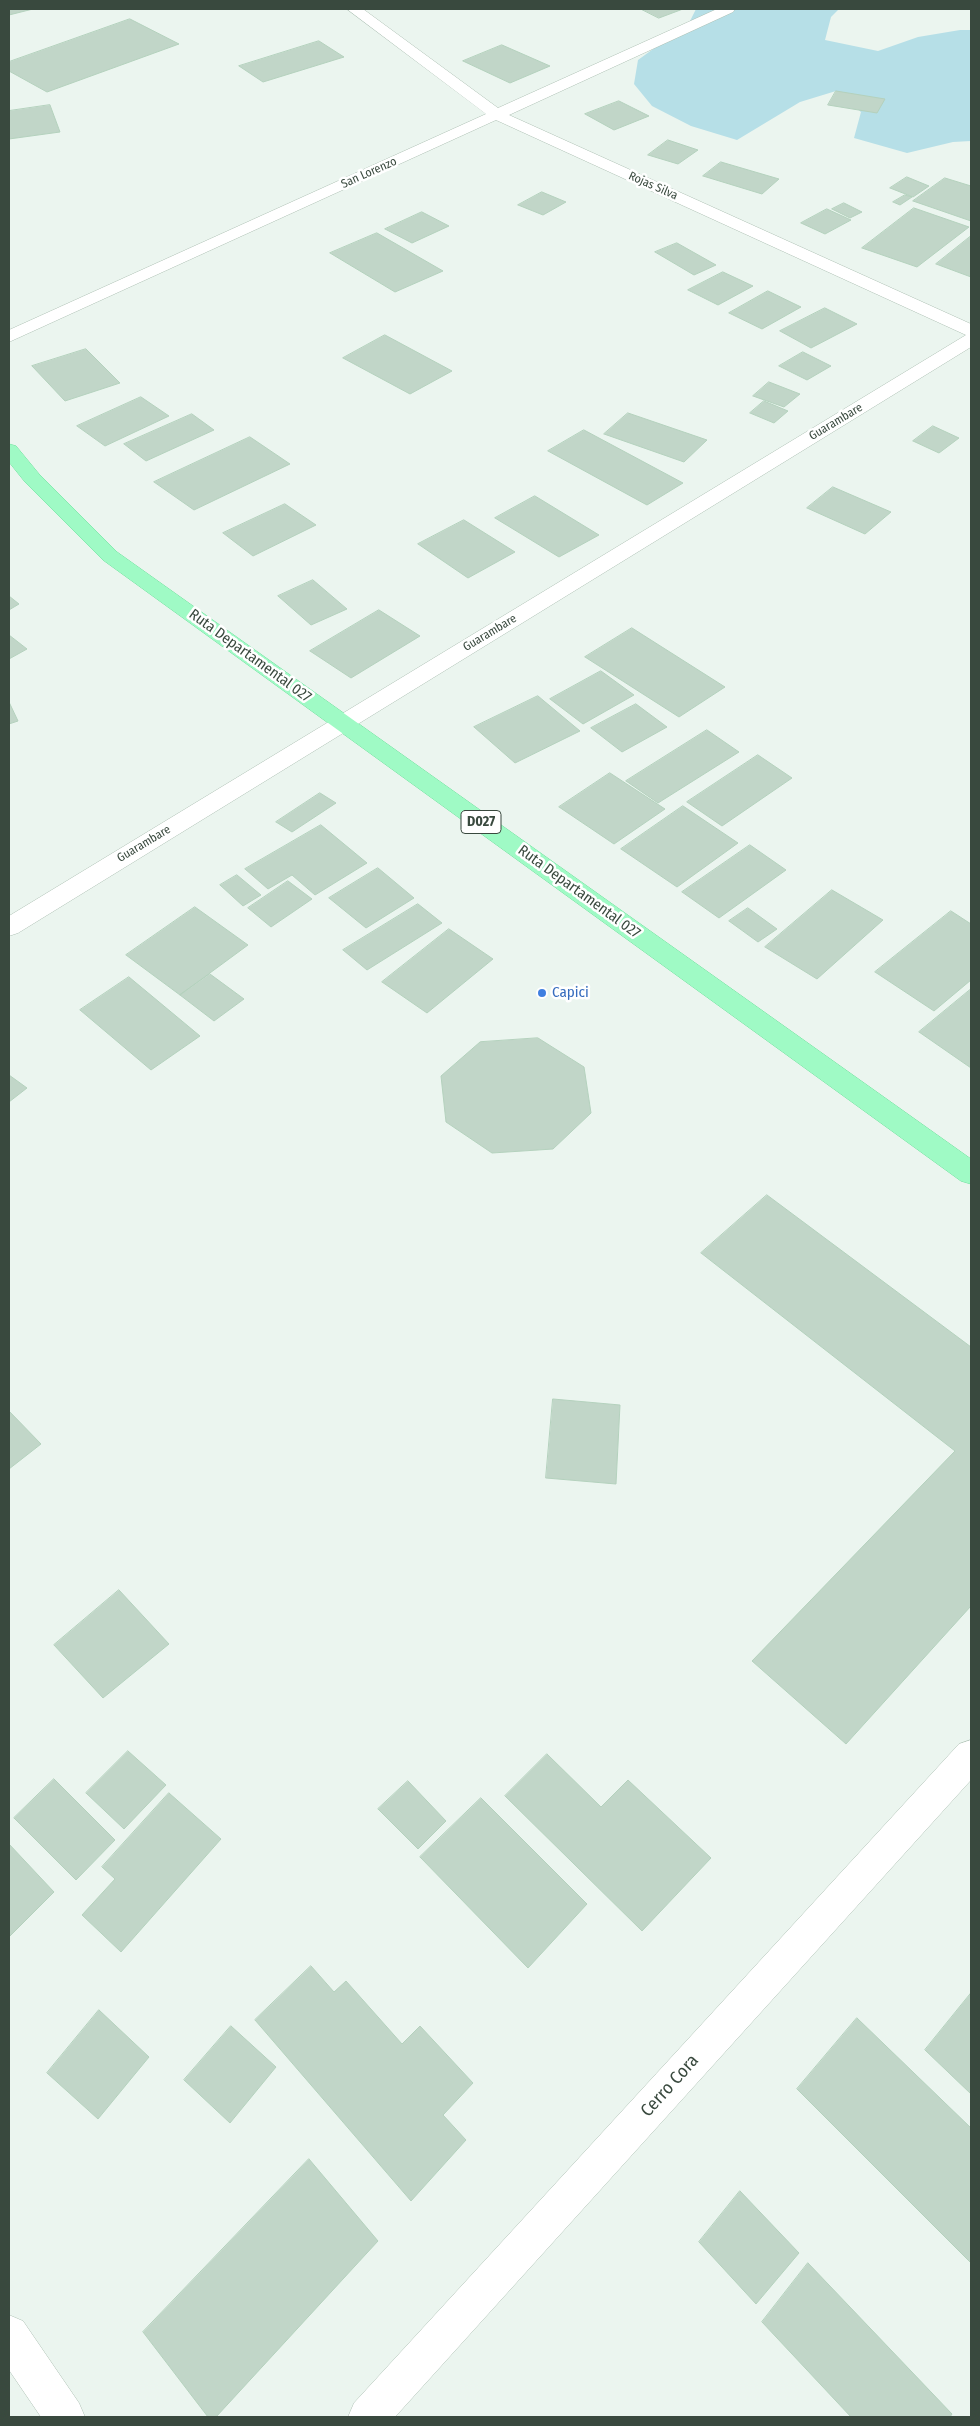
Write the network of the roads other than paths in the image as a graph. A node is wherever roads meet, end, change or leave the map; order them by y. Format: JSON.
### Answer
{"nodes":[{"id":1,"x":354,"y":9,"type":"edge"},
{"id":2,"x":728,"y":9,"type":"edge"},
{"id":3,"x":497,"y":115,"type":"junction"},
{"id":4,"x":969,"y":329,"type":"edge"},
{"id":5,"x":9,"y":337,"type":"edge"},
{"id":6,"x":9,"y":450,"type":"edge"},
{"id":7,"x":343,"y":722,"type":"junction"},
{"id":8,"x":9,"y":927,"type":"edge"},
{"id":9,"x":971,"y":1173,"type":"edge"},
{"id":10,"x":971,"y":1756,"type":"edge"},
{"id":11,"x":9,"y":2335,"type":"edge"},
{"id":12,"x":65,"y":2417,"type":"edge"},
{"id":13,"x":368,"y":2417,"type":"edge"}],
"edges":[{"from":1,"to":3,"type":"street","name":"Rojas Silva"},
{"from":2,"to":3,"type":"street","name":"San Lorenzo"},
{"from":3,"to":4,"type":"street","name":"Rojas Silva"},
{"from":3,"to":5,"type":"street","name":"San Lorenzo"},
{"from":4,"to":7,"type":"street","name":"Guarambare"},
{"from":6,"to":7,"type":"main road","name":"Ruta Departamental 027","number":"D027"},
{"from":7,"to":8,"type":"street","name":"Guarambare"},
{"from":7,"to":9,"type":"main road","name":"Ruta Departamental 027","number":"D027"},
{"from":10,"to":13,"type":"street","name":"Cerro Cora"},
{"from":11,"to":12,"type":"street"}]}
